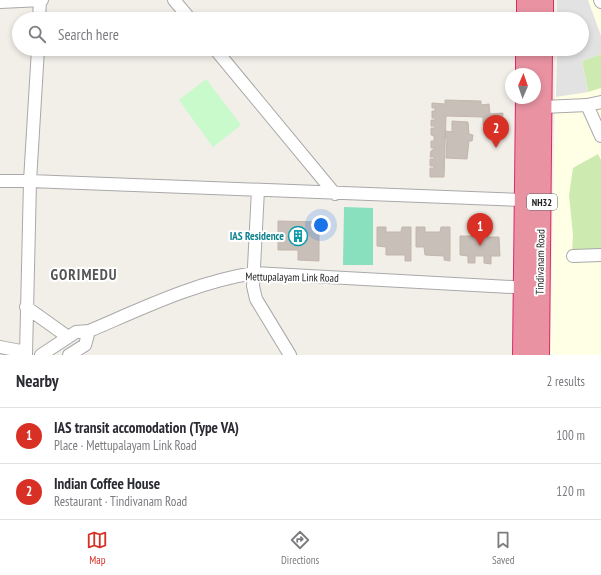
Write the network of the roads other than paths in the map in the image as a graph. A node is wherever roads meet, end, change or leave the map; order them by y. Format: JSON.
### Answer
{"nodes":[{"id":1,"x":41,"y":0,"type":"edge"},
{"id":2,"x":174,"y":0,"type":"edge"},
{"id":3,"x":526,"y":1,"type":"edge"},
{"id":4,"x":544,"y":1,"type":"edge"},
{"id":5,"x":0,"y":2,"type":"edge"},
{"id":6,"x":40,"y":12,"type":"edge"},
{"id":7,"x":184,"y":12,"type":"edge"},
{"id":8,"x":526,"y":12,"type":"edge"},
{"id":9,"x":544,"y":12,"type":"edge"},
{"id":10,"x":38,"y":56,"type":"edge"},
{"id":11,"x":221,"y":56,"type":"edge"},
{"id":12,"x":525,"y":56,"type":"edge"},
{"id":13,"x":544,"y":56,"type":"edge"},
{"id":14,"x":525,"y":68,"type":"edge"},
{"id":15,"x":601,"y":102,"type":"edge"},
{"id":16,"x":525,"y":104,"type":"edge"},
{"id":17,"x":587,"y":105,"type":"junction"},
{"id":18,"x":543,"y":107,"type":"junction"},
{"id":19,"x":601,"y":136,"type":"edge"},
{"id":20,"x":0,"y":181,"type":"edge"},
{"id":21,"x":30,"y":181,"type":"junction"},
{"id":22,"x":258,"y":190,"type":"junction"},
{"id":23,"x":335,"y":194,"type":"junction"},
{"id":24,"x":524,"y":200,"type":"junction"},
{"id":25,"x":601,"y":255,"type":"edge"},
{"id":26,"x":573,"y":256,"type":"dead end"},
{"id":27,"x":254,"y":273,"type":"junction"},
{"id":28,"x":531,"y":288,"type":"junction"},
{"id":29,"x":26,"y":307,"type":"junction"},
{"id":30,"x":89,"y":331,"type":"junction"},
{"id":31,"x":68,"y":337,"type":"junction"},
{"id":32,"x":0,"y":347,"type":"edge"},
{"id":33,"x":26,"y":353,"type":"edge"},
{"id":34,"x":41,"y":355,"type":"edge"},
{"id":35,"x":69,"y":355,"type":"edge"},
{"id":36,"x":290,"y":355,"type":"edge"},
{"id":37,"x":522,"y":355,"type":"edge"},
{"id":38,"x":540,"y":355,"type":"edge"}],
"edges":[{"from":1,"to":5,"type":"street"},
{"from":1,"to":6,"type":"street"},
{"from":2,"to":7,"type":"street"},
{"from":3,"to":4,"type":"highway"},
{"from":3,"to":8,"type":"highway"},
{"from":4,"to":9,"type":"highway"},
{"from":10,"to":21,"type":"street"},
{"from":11,"to":23,"type":"street"},
{"from":12,"to":14,"type":"highway"},
{"from":13,"to":18,"type":"highway","name":"Tindivanam Road","number":"NH32"},
{"from":15,"to":17,"type":"street"},
{"from":16,"to":24,"type":"highway","name":"Tindivanam Road","number":"NH32"},
{"from":17,"to":18,"type":"street"},
{"from":17,"to":19,"type":"street"},
{"from":18,"to":28,"type":"highway","name":"Tindivanam Road","number":"NH32"},
{"from":20,"to":21,"type":"street"},
{"from":21,"to":22,"type":"street"},
{"from":21,"to":29,"type":"street"},
{"from":22,"to":23,"type":"street"},
{"from":22,"to":27,"type":"street"},
{"from":23,"to":24,"type":"street"},
{"from":24,"to":28,"type":"highway","name":"Tindivanam Road","number":"NH32"},
{"from":25,"to":26,"type":"street"},
{"from":27,"to":28,"type":"street","name":"Mettupalayam Link Road"},
{"from":27,"to":30,"type":"street","name":"Mettupalayam Link Road"},
{"from":27,"to":36,"type":"street"},
{"from":28,"to":37,"type":"highway","name":"Tindivanam Road","number":"NH32"},
{"from":28,"to":38,"type":"highway","name":"Tindivanam Road","number":"NH32"},
{"from":29,"to":31,"type":"street"},
{"from":29,"to":33,"type":"street"},
{"from":30,"to":31,"type":"street","name":"Mettupalayam Link Road"},
{"from":30,"to":35,"type":"street"},
{"from":31,"to":34,"type":"street","name":"Mettupalayam Link Road"},
{"from":32,"to":33,"type":"street"}]}
